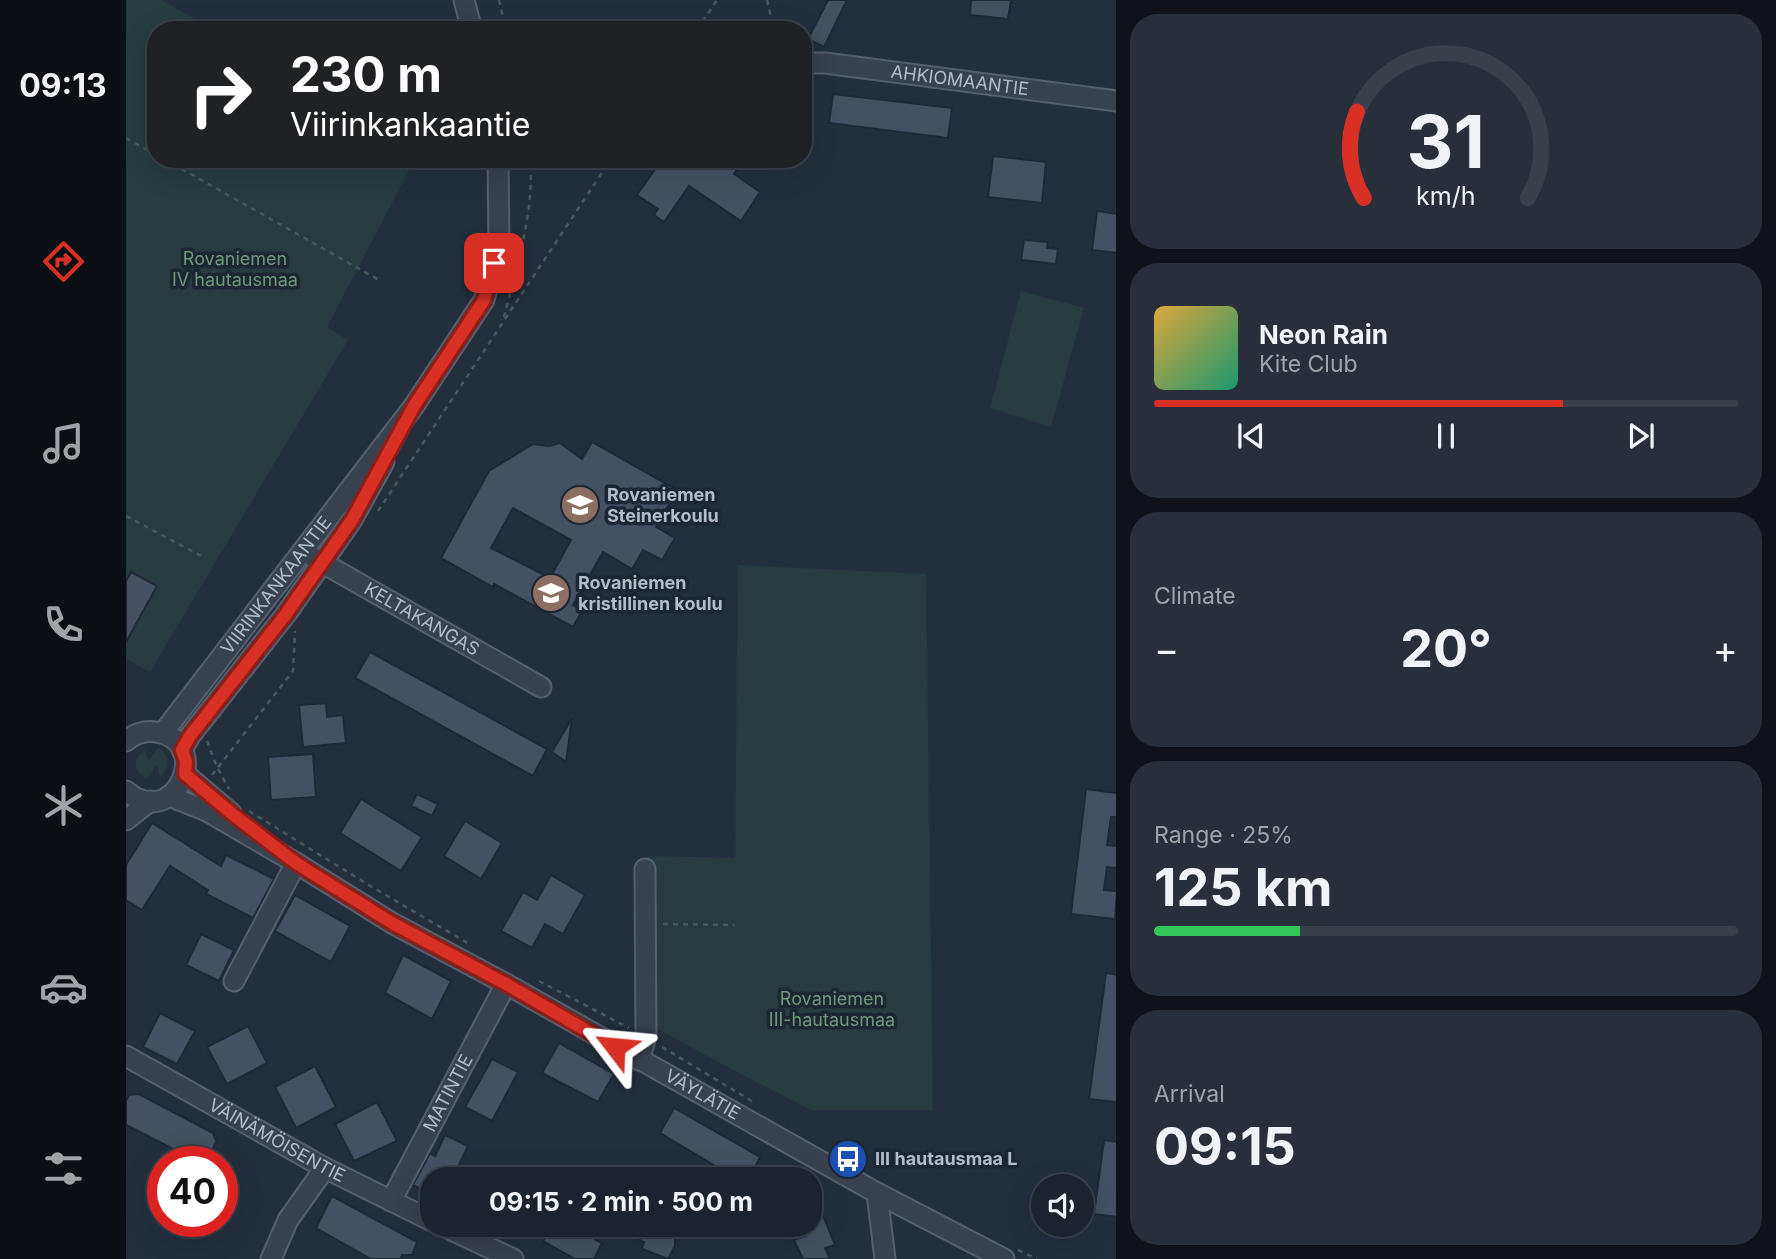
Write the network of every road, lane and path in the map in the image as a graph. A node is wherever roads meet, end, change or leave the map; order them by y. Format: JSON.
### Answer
{"nodes":[{"id":1,"x":464,"y":0,"type":"edge"},
{"id":2,"x":499,"y":0,"type":"edge"},
{"id":3,"x":718,"y":0,"type":"edge"},
{"id":4,"x":767,"y":0,"type":"edge"},
{"id":5,"x":470,"y":21,"type":"edge"},
{"id":6,"x":504,"y":21,"type":"edge"},
{"id":7,"x":703,"y":21,"type":"edge"},
{"id":8,"x":772,"y":21,"type":"edge"},
{"id":9,"x":812,"y":63,"type":"edge"},
{"id":10,"x":1116,"y":101,"type":"edge"},
{"id":11,"x":126,"y":138,"type":"edge"},
{"id":12,"x":147,"y":150,"type":"edge"},
{"id":13,"x":180,"y":168,"type":"edge"},
{"id":14,"x":498,"y":168,"type":"edge"},
{"id":15,"x":531,"y":168,"type":"edge"},
{"id":16,"x":605,"y":168,"type":"edge"},
{"id":17,"x":379,"y":280,"type":"dead end"},
{"id":18,"x":503,"y":320,"type":"junction"},
{"id":19,"x":414,"y":406,"type":"junction"},
{"id":20,"x":376,"y":514,"type":"dead end"},
{"id":21,"x":126,"y":516,"type":"edge"},
{"id":22,"x":303,"y":551,"type":"junction"},
{"id":23,"x":205,"y":558,"type":"dead end"},
{"id":24,"x":322,"y":563,"type":"junction"},
{"id":25,"x":295,"y":630,"type":"dead end"},
{"id":26,"x":541,"y":687,"type":"dead end"},
{"id":27,"x":163,"y":733,"type":"junction"},
{"id":28,"x":128,"y":738,"type":"edge"},
{"id":29,"x":206,"y":738,"type":"dead end"},
{"id":30,"x":182,"y":750,"type":"junction"},
{"id":31,"x":217,"y":767,"type":"junction"},
{"id":32,"x":185,"y":774,"type":"junction"},
{"id":33,"x":210,"y":778,"type":"dead end"},
{"id":34,"x":126,"y":791,"type":"edge"},
{"id":35,"x":169,"y":796,"type":"junction"},
{"id":36,"x":233,"y":797,"type":"dead end"},
{"id":37,"x":150,"y":801,"type":"junction"},
{"id":38,"x":248,"y":811,"type":"dead end"},
{"id":39,"x":126,"y":820,"type":"edge"},
{"id":40,"x":296,"y":863,"type":"junction"},
{"id":41,"x":645,"y":869,"type":"dead end"},
{"id":42,"x":645,"y":923,"type":"junction"},
{"id":43,"x":734,"y":925,"type":"dead end"},
{"id":44,"x":475,"y":946,"type":"dead end"},
{"id":45,"x":529,"y":976,"type":"dead end"},
{"id":46,"x":234,"y":981,"type":"dead end"},
{"id":47,"x":506,"y":984,"type":"junction"},
{"id":48,"x":646,"y":1037,"type":"junction"},
{"id":49,"x":126,"y":1056,"type":"edge"},
{"id":50,"x":639,"y":1060,"type":"junction"},
{"id":51,"x":765,"y":1109,"type":"dead end"},
{"id":52,"x":325,"y":1168,"type":"junction"},
{"id":53,"x":877,"y":1193,"type":"junction"},
{"id":54,"x":391,"y":1201,"type":"junction"},
{"id":55,"x":420,"y":1215,"type":"edge"},
{"id":56,"x":466,"y":1237,"type":"edge"},
{"id":57,"x":1010,"y":1254,"type":"edge"},
{"id":58,"x":271,"y":1259,"type":"edge"},
{"id":59,"x":513,"y":1259,"type":"edge"},
{"id":60,"x":885,"y":1259,"type":"edge"},
{"id":61,"x":1037,"y":1259,"type":"edge"}],
"edges":[{"from":1,"to":5,"type":"street"},
{"from":2,"to":6,"type":"path"},
{"from":3,"to":7,"type":"path"},
{"from":4,"to":8,"type":"path"},
{"from":9,"to":10,"type":"street","name":"AHKIOMAANTIE"},
{"from":11,"to":12,"type":"path"},
{"from":13,"to":17,"type":"path"},
{"from":14,"to":19,"type":"street","name":"VIIRINKANKAANTIE"},
{"from":15,"to":18,"type":"path"},
{"from":16,"to":18,"type":"path"},
{"from":18,"to":20,"type":"path"},
{"from":19,"to":22,"type":"street","name":"VIIRINKANKAANTIE"},
{"from":19,"to":24,"type":"street","name":"VIIRINKANKAANTIE"},
{"from":21,"to":23,"type":"path"},
{"from":22,"to":24,"type":"street","name":"KELTAKANGAS"},
{"from":22,"to":27,"type":"street","name":"VIIRINKANKAANTIE"},
{"from":24,"to":26,"type":"street","name":"KELTAKANGAS"},
{"from":24,"to":30,"type":"street","name":"VIIRINKANKAANTIE"},
{"from":25,"to":31,"type":"path"},
{"from":27,"to":28,"type":"street"},
{"from":27,"to":30,"type":"street"},
{"from":29,"to":31,"type":"path"},
{"from":30,"to":32,"type":"street"},
{"from":31,"to":33,"type":"path"},
{"from":31,"to":36,"type":"path"},
{"from":32,"to":35,"type":"street"},
{"from":32,"to":40,"type":"street","name":"VÄYLÄTIE"},
{"from":34,"to":37,"type":"street"},
{"from":35,"to":37,"type":"street"},
{"from":35,"to":40,"type":"street","name":"VÄYLÄTIE"},
{"from":37,"to":39,"type":"street"},
{"from":38,"to":44,"type":"path"},
{"from":40,"to":46,"type":"street"},
{"from":40,"to":47,"type":"street","name":"VÄYLÄTIE"},
{"from":41,"to":42,"type":"street"},
{"from":42,"to":43,"type":"path"},
{"from":42,"to":48,"type":"street"},
{"from":45,"to":48,"type":"path"},
{"from":47,"to":50,"type":"street","name":"VÄYLÄTIE"},
{"from":47,"to":54,"type":"street","name":"MATINTIE"},
{"from":48,"to":50,"type":"street"},
{"from":48,"to":51,"type":"path"},
{"from":49,"to":52,"type":"street","name":"VÄINÄMÖISENTIE"},
{"from":50,"to":53,"type":"street","name":"VÄYLÄTIE"},
{"from":52,"to":54,"type":"street","name":"VÄINÄMÖISENTIE"},
{"from":52,"to":58,"type":"street"},
{"from":53,"to":57,"type":"street","name":"VÄYLÄTIE"},
{"from":53,"to":60,"type":"street"},
{"from":54,"to":55,"type":"street","name":"VÄINÄMÖISENTIE"},
{"from":56,"to":59,"type":"street"},
{"from":57,"to":61,"type":"path"}]}
